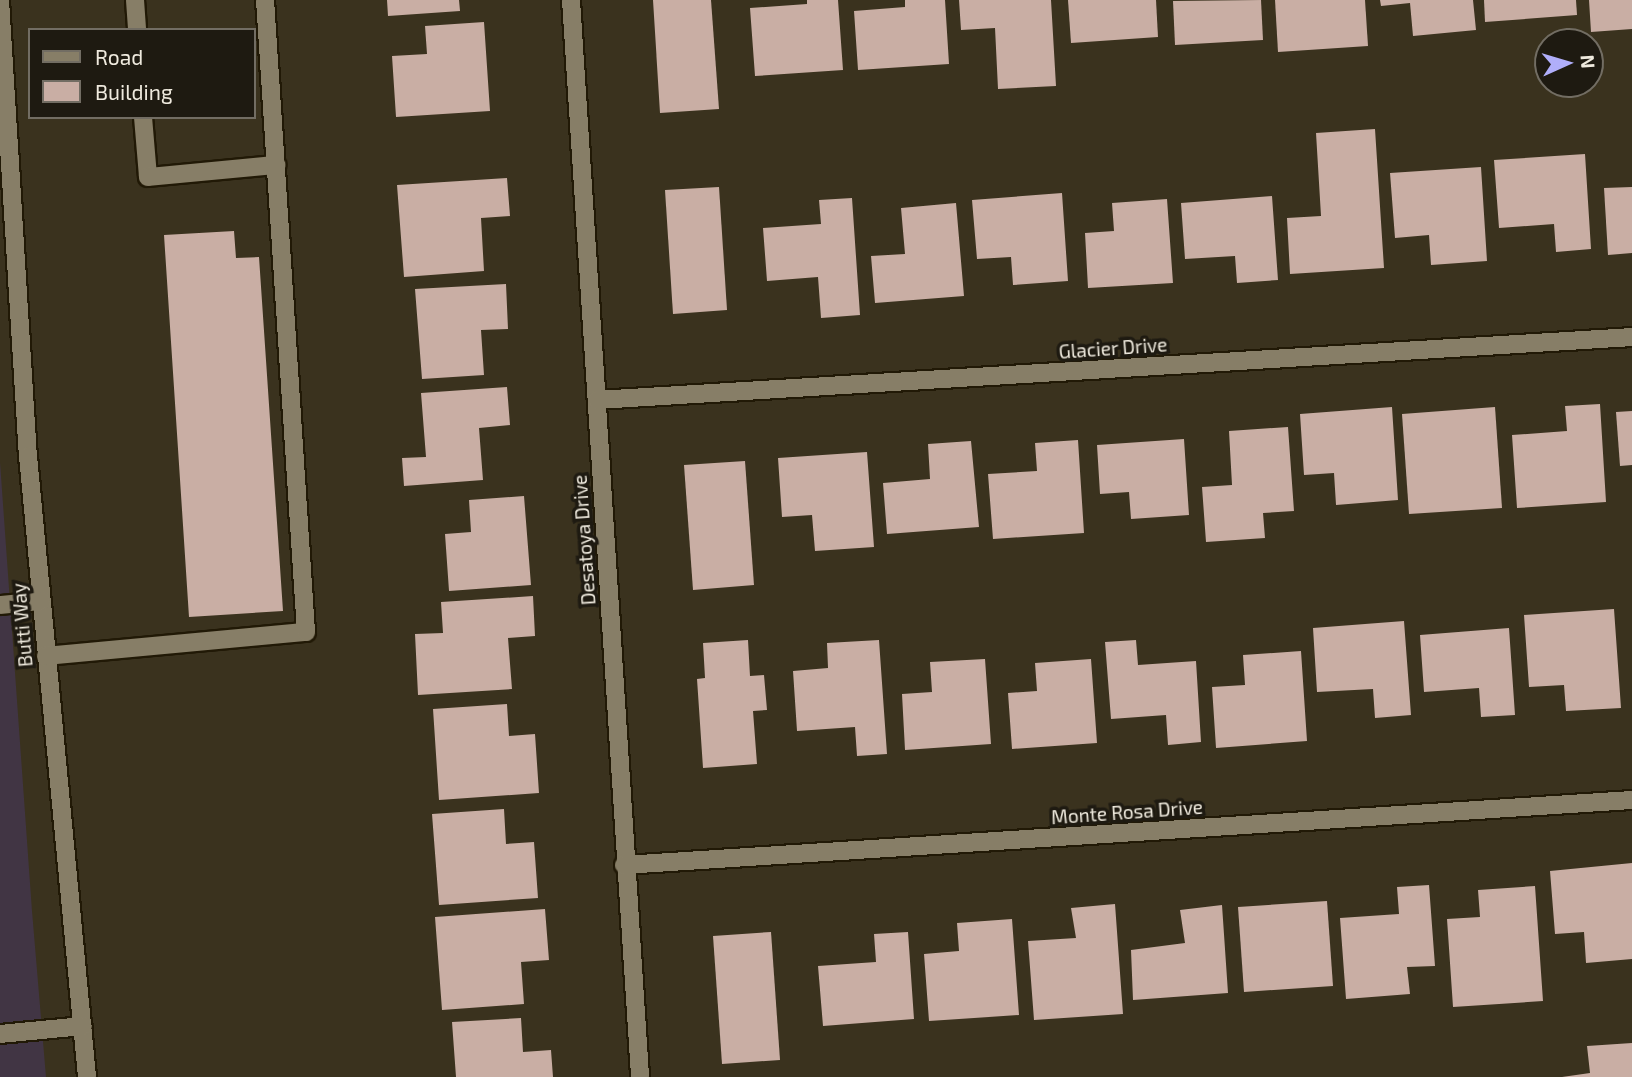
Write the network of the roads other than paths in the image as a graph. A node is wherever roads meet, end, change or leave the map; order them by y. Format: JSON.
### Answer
{"nodes":[{"id":1,"x":0,"y":0,"type":"edge"},
{"id":2,"x":135,"y":0,"type":"edge"},
{"id":3,"x":265,"y":0,"type":"edge"},
{"id":4,"x":570,"y":0,"type":"edge"},
{"id":5,"x":137,"y":28,"type":"edge"},
{"id":6,"x":143,"y":119,"type":"edge"},
{"id":7,"x":276,"y":165,"type":"junction"},
{"id":8,"x":1632,"y":337,"type":"edge"},
{"id":9,"x":597,"y":400,"type":"junction"},
{"id":10,"x":41,"y":601,"type":"junction"},
{"id":11,"x":0,"y":605,"type":"edge"},
{"id":12,"x":46,"y":656,"type":"junction"},
{"id":13,"x":1632,"y":800,"type":"edge"},
{"id":14,"x":624,"y":865,"type":"junction"},
{"id":15,"x":83,"y":1026,"type":"junction"},
{"id":16,"x":0,"y":1034,"type":"edge"},
{"id":17,"x":87,"y":1077,"type":"edge"},
{"id":18,"x":640,"y":1077,"type":"edge"}],
"edges":[{"from":1,"to":10,"type":"street","name":"Butti Way"},
{"from":2,"to":5,"type":"street"},
{"from":3,"to":7,"type":"street"},
{"from":4,"to":9,"type":"street","name":"Desatoya Drive"},
{"from":6,"to":7,"type":"street"},
{"from":7,"to":12,"type":"street"},
{"from":8,"to":9,"type":"street","name":"Glacier Drive"},
{"from":9,"to":14,"type":"street","name":"Desatoya Drive"},
{"from":10,"to":11,"type":"street"},
{"from":10,"to":12,"type":"street","name":"Butti Way"},
{"from":12,"to":15,"type":"street","name":"Butti Way"},
{"from":13,"to":14,"type":"street","name":"Monte Rosa Drive"},
{"from":14,"to":18,"type":"street","name":"Desatoya Drive"},
{"from":15,"to":16,"type":"street"},
{"from":15,"to":17,"type":"street","name":"Butti Way"}]}
